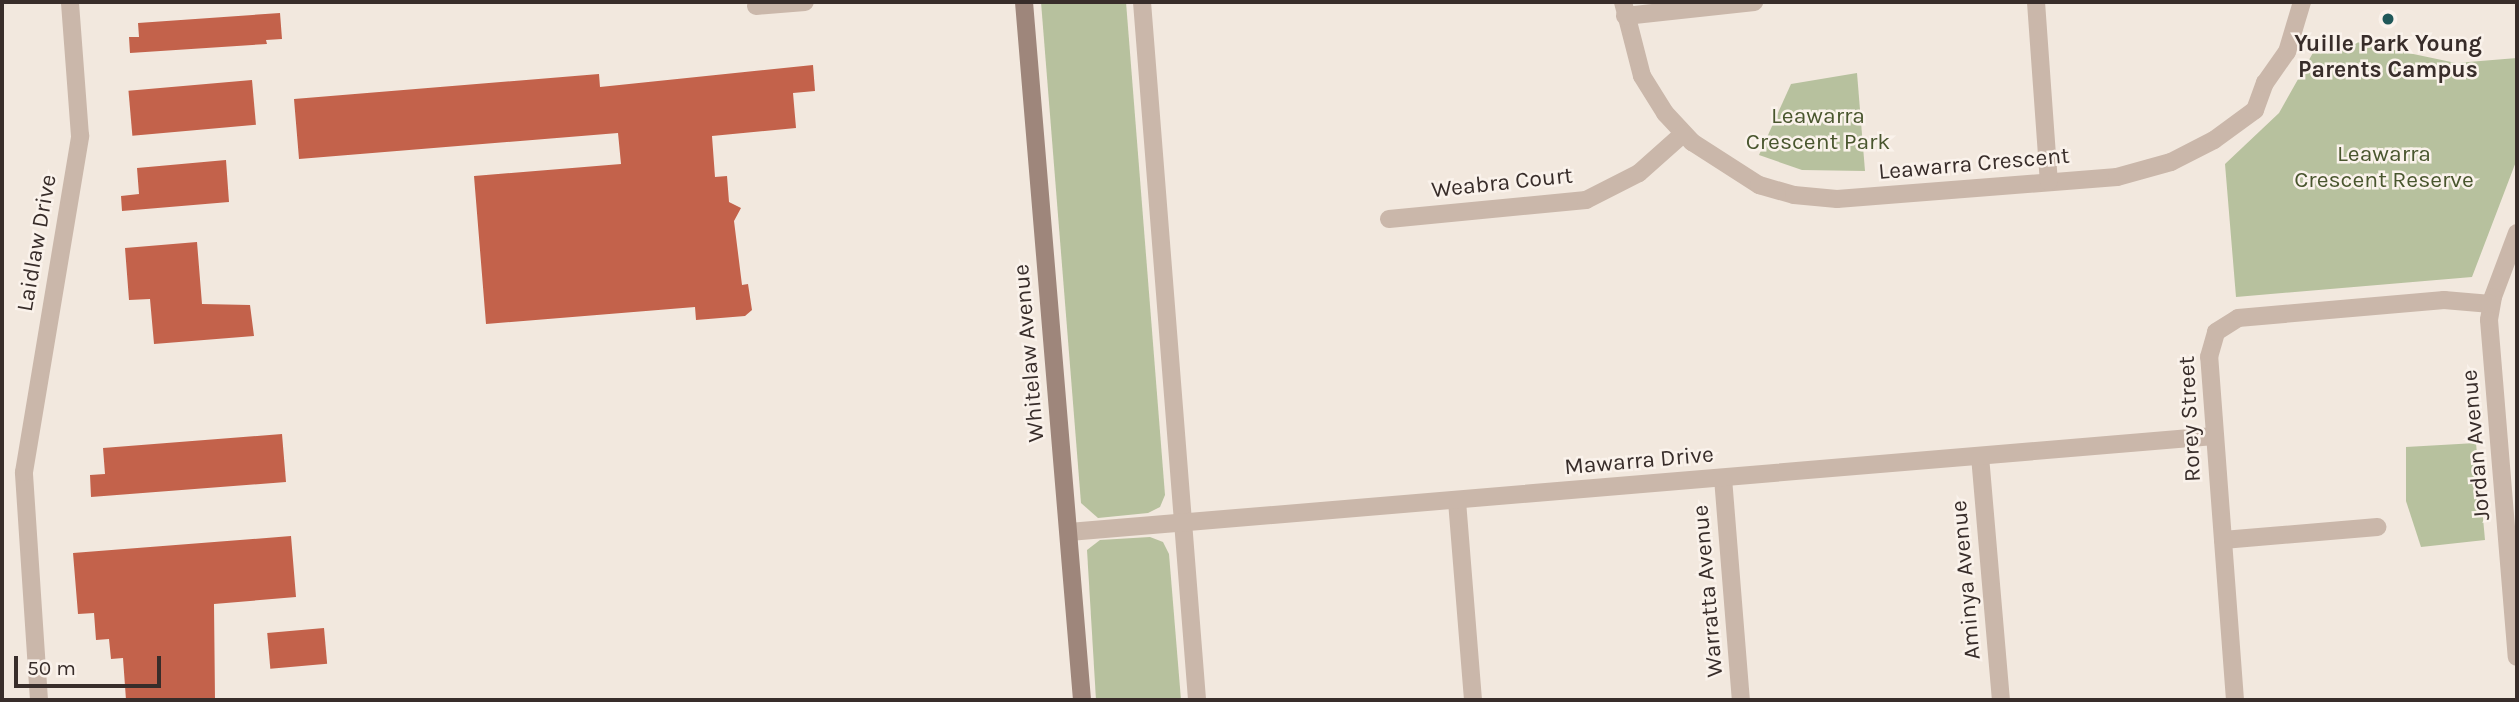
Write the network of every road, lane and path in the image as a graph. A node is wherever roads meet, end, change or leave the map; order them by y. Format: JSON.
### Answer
{"nodes":[{"id":1,"x":70,"y":2,"type":"edge"},
{"id":2,"x":805,"y":2,"type":"edge"},
{"id":3,"x":1024,"y":2,"type":"edge"},
{"id":4,"x":1142,"y":2,"type":"edge"},
{"id":5,"x":1754,"y":2,"type":"edge"},
{"id":6,"x":2036,"y":2,"type":"edge"},
{"id":7,"x":2302,"y":2,"type":"edge"},
{"id":8,"x":757,"y":6,"type":"dead end"},
{"id":9,"x":1624,"y":9,"type":"edge"},
{"id":10,"x":1683,"y":134,"type":"junction"},
{"id":11,"x":2049,"y":182,"type":"junction"},
{"id":12,"x":1390,"y":219,"type":"dead end"},
{"id":13,"x":2517,"y":233,"type":"edge"},
{"id":14,"x":2491,"y":304,"type":"junction"},
{"id":15,"x":2214,"y":436,"type":"junction"},
{"id":16,"x":1980,"y":456,"type":"junction"},
{"id":17,"x":2511,"y":476,"type":"edge"},
{"id":18,"x":1723,"y":478,"type":"junction"},
{"id":19,"x":1457,"y":501,"type":"junction"},
{"id":20,"x":1183,"y":522,"type":"junction"},
{"id":21,"x":2377,"y":527,"type":"dead end"},
{"id":22,"x":1069,"y":532,"type":"junction"},
{"id":23,"x":2223,"y":540,"type":"junction"},
{"id":24,"x":2517,"y":657,"type":"edge"},
{"id":25,"x":39,"y":700,"type":"edge"},
{"id":26,"x":1082,"y":700,"type":"edge"},
{"id":27,"x":1197,"y":700,"type":"edge"},
{"id":28,"x":1473,"y":700,"type":"edge"},
{"id":29,"x":1741,"y":700,"type":"edge"},
{"id":30,"x":2001,"y":700,"type":"edge"},
{"id":31,"x":2235,"y":700,"type":"edge"}],
"edges":[{"from":1,"to":25,"type":"street","name":"Laidlaw Drive"},
{"from":2,"to":8,"type":"street"},
{"from":3,"to":22,"type":"street","name":"Whitelaw Avenue"},
{"from":4,"to":20,"type":"street"},
{"from":5,"to":9,"type":"street"},
{"from":6,"to":11,"type":"street"},
{"from":7,"to":11,"type":"street","name":"Leawarra Crescent"},
{"from":9,"to":10,"type":"street","name":"Leawarra Crescent"},
{"from":10,"to":11,"type":"street","name":"Leawarra Crescent"},
{"from":10,"to":12,"type":"street","name":"Weabra Court"},
{"from":13,"to":14,"type":"street","name":"Jordan Avenue"},
{"from":14,"to":15,"type":"street","name":"Rorey Street"},
{"from":14,"to":17,"type":"street","name":"Jordan Avenue"},
{"from":15,"to":16,"type":"street","name":"Mawarra Drive"},
{"from":15,"to":23,"type":"street","name":"Rorey Street"},
{"from":16,"to":18,"type":"street","name":"Mawarra Drive"},
{"from":16,"to":30,"type":"street","name":"Aminya Avenue"},
{"from":17,"to":24,"type":"street","name":"Jordan Avenue"},
{"from":18,"to":19,"type":"street","name":"Mawarra Drive"},
{"from":18,"to":29,"type":"street","name":"Warratta Avenue"},
{"from":19,"to":20,"type":"street","name":"Mawarra Drive"},
{"from":19,"to":28,"type":"street"},
{"from":20,"to":22,"type":"street","name":"Mawarra Drive"},
{"from":20,"to":27,"type":"street"},
{"from":21,"to":23,"type":"street"},
{"from":22,"to":26,"type":"street","name":"Whitelaw Avenue"},
{"from":23,"to":31,"type":"street","name":"Rorey Street"}]}
